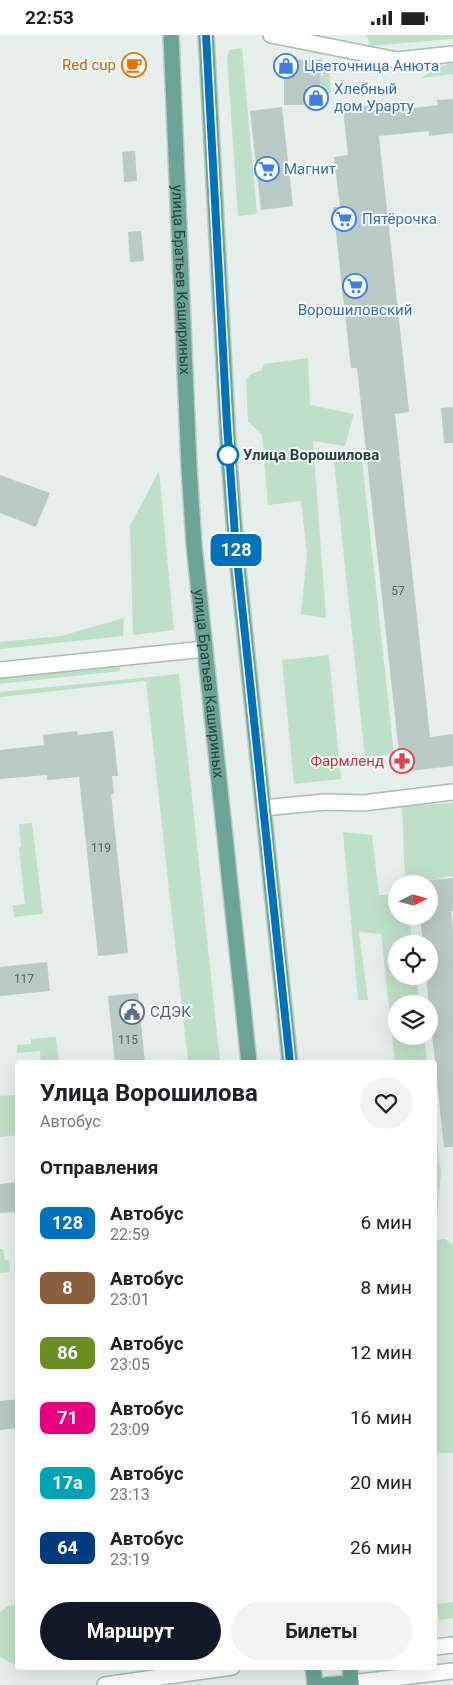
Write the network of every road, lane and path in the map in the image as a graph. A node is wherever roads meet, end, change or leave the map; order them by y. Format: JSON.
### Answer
{"nodes":[{"id":1,"x":171,"y":35,"type":"edge"},
{"id":2,"x":206,"y":35,"type":"edge"},
{"id":3,"x":271,"y":35,"type":"edge"},
{"id":4,"x":453,"y":54,"type":"edge"},
{"id":5,"x":205,"y":649,"type":"junction"},
{"id":6,"x":0,"y":670,"type":"edge"},
{"id":7,"x":453,"y":792,"type":"edge"},
{"id":8,"x":263,"y":808,"type":"junction"},
{"id":9,"x":249,"y":1060,"type":"edge"},
{"id":10,"x":290,"y":1060,"type":"edge"},
{"id":11,"x":453,"y":1645,"type":"edge"},
{"id":12,"x":437,"y":1647,"type":"edge"},
{"id":13,"x":198,"y":1670,"type":"edge"},
{"id":14,"x":313,"y":1670,"type":"edge"},
{"id":15,"x":350,"y":1670,"type":"edge"},
{"id":16,"x":453,"y":1671,"type":"edge"},
{"id":17,"x":421,"y":1675,"type":"junction"},
{"id":18,"x":351,"y":1684,"type":"edge"},
{"id":19,"x":105,"y":1685,"type":"edge"},
{"id":20,"x":315,"y":1685,"type":"edge"},
{"id":21,"x":326,"y":1685,"type":"edge"},
{"id":22,"x":409,"y":1685,"type":"edge"}],
"edges":[{"from":1,"to":5,"type":"main road","name":"улица Братьев Кашириных"},
{"from":2,"to":8,"type":"main road"},
{"from":3,"to":4,"type":"street"},
{"from":5,"to":6,"type":"street"},
{"from":5,"to":9,"type":"main road","name":"улица Братьев Кашириных"},
{"from":7,"to":8,"type":"street"},
{"from":8,"to":10,"type":"main road"},
{"from":11,"to":12,"type":"street"},
{"from":13,"to":19,"type":"street"},
{"from":14,"to":20,"type":"main road"},
{"from":15,"to":18,"type":"main road"},
{"from":16,"to":17,"type":"street"},
{"from":17,"to":18,"type":"street"},
{"from":17,"to":22,"type":"street"},
{"from":18,"to":21,"type":"main road"}]}
